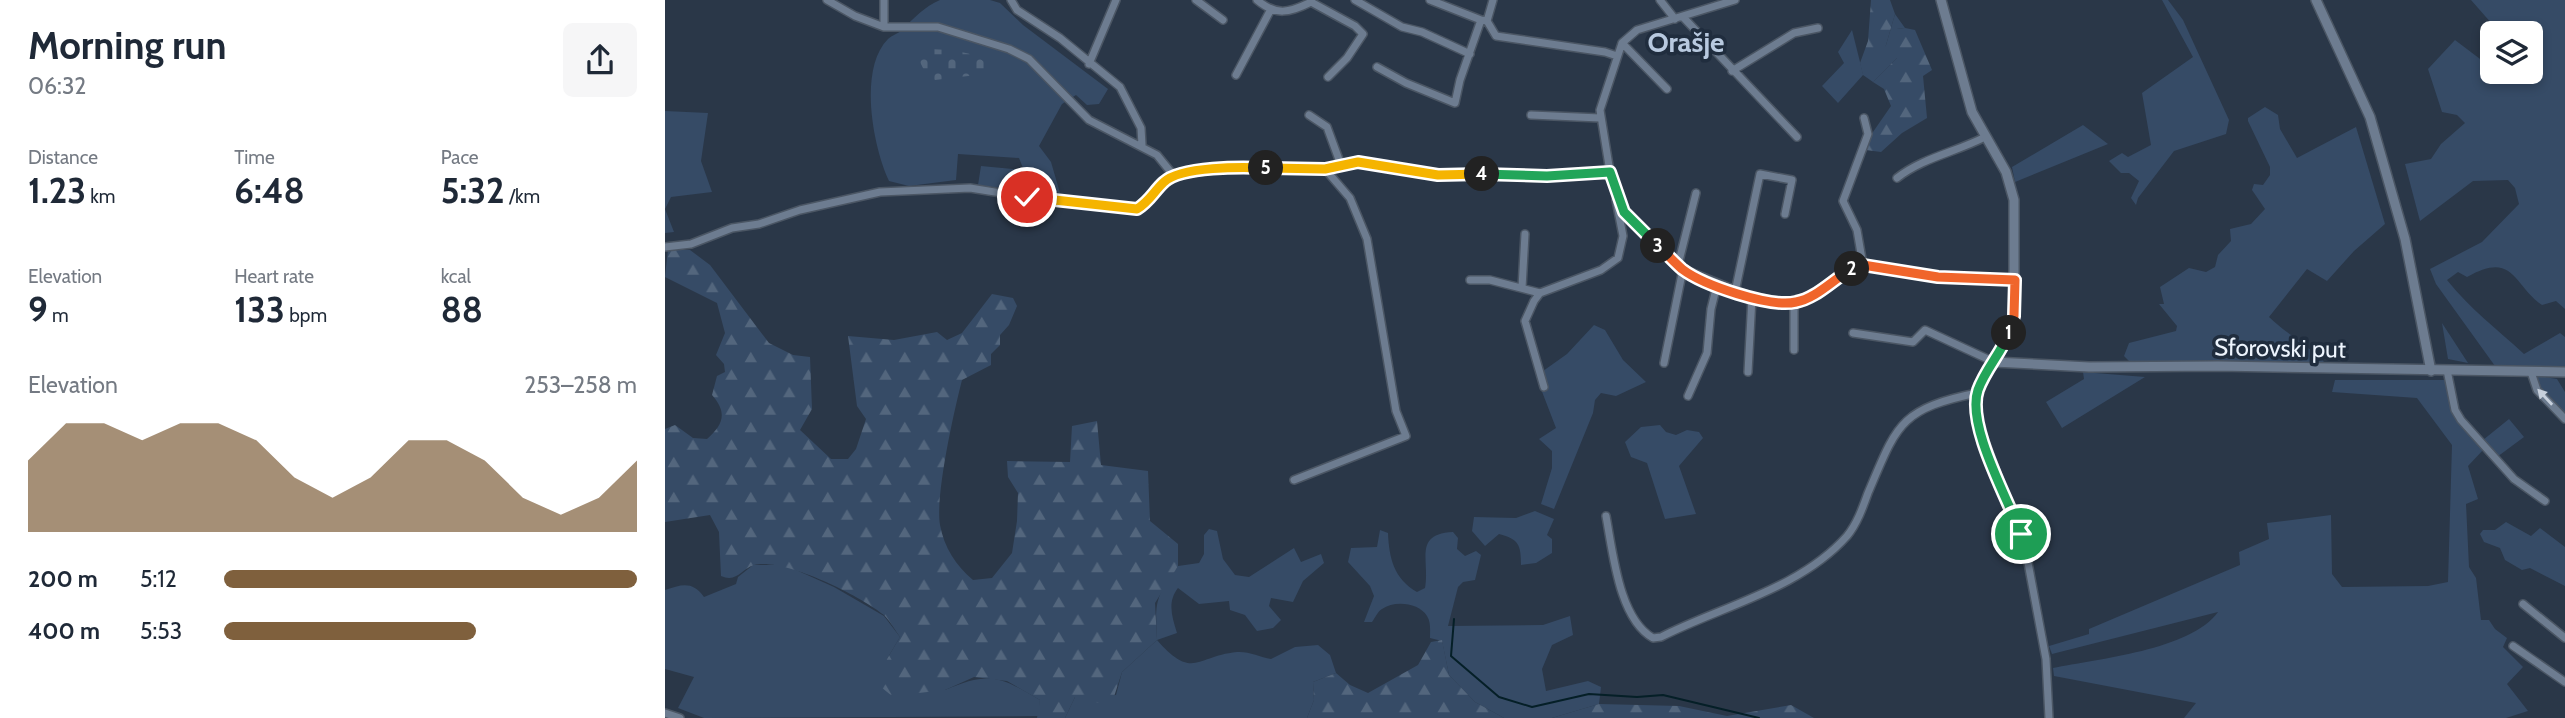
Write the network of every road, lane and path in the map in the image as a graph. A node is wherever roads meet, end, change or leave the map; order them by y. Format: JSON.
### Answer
{"nodes":[{"id":1,"x":827,"y":0,"type":"edge"},
{"id":2,"x":884,"y":0,"type":"edge"},
{"id":3,"x":1011,"y":0,"type":"edge"},
{"id":4,"x":1116,"y":0,"type":"edge"},
{"id":5,"x":1196,"y":0,"type":"edge"},
{"id":6,"x":1257,"y":0,"type":"edge"},
{"id":7,"x":1355,"y":0,"type":"edge"},
{"id":8,"x":1430,"y":0,"type":"edge"},
{"id":9,"x":1483,"y":0,"type":"edge"},
{"id":10,"x":1660,"y":0,"type":"edge"},
{"id":11,"x":1735,"y":0,"type":"edge"},
{"id":12,"x":1941,"y":0,"type":"edge"},
{"id":13,"x":2316,"y":0,"type":"edge"},
{"id":14,"x":1312,"y":1,"type":"edge"},
{"id":15,"x":1491,"y":3,"type":"edge"},
{"id":16,"x":1270,"y":11,"type":"junction"},
{"id":17,"x":1679,"y":18,"type":"junction"},
{"id":18,"x":1223,"y":20,"type":"dead end"},
{"id":19,"x":1484,"y":20,"type":"junction"},
{"id":20,"x":884,"y":27,"type":"junction"},
{"id":21,"x":1818,"y":28,"type":"dead end"},
{"id":22,"x":1622,"y":43,"type":"junction"},
{"id":23,"x":1470,"y":54,"type":"junction"},
{"id":24,"x":1617,"y":56,"type":"junction"},
{"id":25,"x":1089,"y":64,"type":"junction"},
{"id":26,"x":1377,"y":67,"type":"dead end"},
{"id":27,"x":1732,"y":71,"type":"junction"},
{"id":28,"x":1236,"y":75,"type":"dead end"},
{"id":29,"x":1328,"y":77,"type":"dead end"},
{"id":30,"x":1667,"y":89,"type":"dead end"},
{"id":31,"x":1310,"y":116,"type":"dead end"},
{"id":32,"x":1531,"y":116,"type":"dead end"},
{"id":33,"x":1600,"y":118,"type":"junction"},
{"id":34,"x":1864,"y":118,"type":"dead end"},
{"id":35,"x":1797,"y":137,"type":"dead end"},
{"id":36,"x":1985,"y":137,"type":"junction"},
{"id":37,"x":1142,"y":145,"type":"junction"},
{"id":38,"x":1341,"y":165,"type":"junction"},
{"id":39,"x":1325,"y":169,"type":"junction"},
{"id":40,"x":1610,"y":172,"type":"junction"},
{"id":41,"x":1174,"y":176,"type":"junction"},
{"id":42,"x":1897,"y":178,"type":"dead end"},
{"id":43,"x":1696,"y":193,"type":"dead end"},
{"id":44,"x":1616,"y":196,"type":"junction"},
{"id":45,"x":1785,"y":214,"type":"dead end"},
{"id":46,"x":1525,"y":234,"type":"dead end"},
{"id":47,"x":665,"y":247,"type":"edge"},
{"id":48,"x":1863,"y":265,"type":"junction"},
{"id":49,"x":1680,"y":267,"type":"junction"},
{"id":50,"x":1470,"y":280,"type":"dead end"},
{"id":51,"x":2015,"y":280,"type":"junction"},
{"id":52,"x":1717,"y":285,"type":"junction"},
{"id":53,"x":1522,"y":288,"type":"junction"},
{"id":54,"x":1735,"y":292,"type":"junction"},
{"id":55,"x":1540,"y":293,"type":"junction"},
{"id":56,"x":1752,"y":297,"type":"junction"},
{"id":57,"x":1794,"y":303,"type":"junction"},
{"id":58,"x":1853,"y":333,"type":"dead end"},
{"id":59,"x":1794,"y":350,"type":"dead end"},
{"id":60,"x":1994,"y":362,"type":"junction"},
{"id":61,"x":1664,"y":363,"type":"dead end"},
{"id":62,"x":2447,"y":370,"type":"junction"},
{"id":63,"x":2431,"y":371,"type":"junction"},
{"id":64,"x":1748,"y":372,"type":"dead end"},
{"id":65,"x":2531,"y":372,"type":"junction"},
{"id":66,"x":2565,"y":372,"type":"edge"},
{"id":67,"x":1544,"y":387,"type":"dead end"},
{"id":68,"x":1977,"y":393,"type":"junction"},
{"id":69,"x":1688,"y":396,"type":"dead end"},
{"id":70,"x":2565,"y":419,"type":"edge"},
{"id":71,"x":1294,"y":480,"type":"dead end"},
{"id":72,"x":2545,"y":501,"type":"dead end"},
{"id":73,"x":1607,"y":516,"type":"dead end"},
{"id":74,"x":2523,"y":604,"type":"dead end"},
{"id":75,"x":2565,"y":638,"type":"edge"},
{"id":76,"x":2513,"y":646,"type":"dead end"},
{"id":77,"x":2565,"y":682,"type":"edge"},
{"id":78,"x":665,"y":713,"type":"edge"},
{"id":79,"x":680,"y":718,"type":"edge"},
{"id":80,"x":2049,"y":718,"type":"edge"}],
"edges":[{"from":1,"to":20,"type":"street"},
{"from":2,"to":20,"type":"street"},
{"from":3,"to":25,"type":"street"},
{"from":4,"to":25,"type":"street"},
{"from":5,"to":18,"type":"street"},
{"from":6,"to":16,"type":"street"},
{"from":7,"to":23,"type":"street"},
{"from":8,"to":19,"type":"street"},
{"from":9,"to":15,"type":"street"},
{"from":10,"to":17,"type":"street"},
{"from":11,"to":17,"type":"street"},
{"from":12,"to":36,"type":"street"},
{"from":13,"to":63,"type":"street"},
{"from":14,"to":16,"type":"street"},
{"from":14,"to":29,"type":"street"},
{"from":15,"to":19,"type":"street"},
{"from":16,"to":28,"type":"street"},
{"from":17,"to":22,"type":"street"},
{"from":17,"to":27,"type":"street"},
{"from":19,"to":23,"type":"street"},
{"from":19,"to":24,"type":"street"},
{"from":20,"to":37,"type":"street"},
{"from":21,"to":27,"type":"street"},
{"from":22,"to":24,"type":"street"},
{"from":22,"to":30,"type":"street"},
{"from":23,"to":26,"type":"street"},
{"from":24,"to":33,"type":"street"},
{"from":25,"to":37,"type":"street"},
{"from":27,"to":35,"type":"street"},
{"from":31,"to":38,"type":"street"},
{"from":32,"to":33,"type":"street"},
{"from":33,"to":40,"type":"street"},
{"from":34,"to":48,"type":"street"},
{"from":36,"to":42,"type":"street"},
{"from":36,"to":51,"type":"street"},
{"from":37,"to":41,"type":"street"},
{"from":38,"to":39,"type":"street"},
{"from":38,"to":40,"type":"street"},
{"from":39,"to":41,"type":"street"},
{"from":39,"to":71,"type":"street"},
{"from":40,"to":44,"type":"street"},
{"from":41,"to":47,"type":"street"},
{"from":43,"to":49,"type":"street"},
{"from":44,"to":49,"type":"street"},
{"from":44,"to":55,"type":"street"},
{"from":45,"to":54,"type":"street"},
{"from":46,"to":53,"type":"street"},
{"from":48,"to":51,"type":"street"},
{"from":48,"to":57,"type":"street"},
{"from":49,"to":52,"type":"street"},
{"from":49,"to":61,"type":"street"},
{"from":50,"to":53,"type":"street"},
{"from":51,"to":60,"type":"street"},
{"from":52,"to":54,"type":"street"},
{"from":52,"to":69,"type":"street"},
{"from":53,"to":55,"type":"street"},
{"from":54,"to":56,"type":"street"},
{"from":55,"to":67,"type":"street"},
{"from":56,"to":57,"type":"street"},
{"from":56,"to":64,"type":"street"},
{"from":57,"to":59,"type":"street"},
{"from":58,"to":60,"type":"street"},
{"from":60,"to":63,"type":"street","name":"Sforovski put"},
{"from":60,"to":68,"type":"street"},
{"from":62,"to":63,"type":"street","name":"Sforovski put"},
{"from":62,"to":65,"type":"street","name":"Sforovski put"},
{"from":62,"to":72,"type":"street"},
{"from":65,"to":66,"type":"street","name":"Sforovski put"},
{"from":70,"to":65,"type":"street","one_way":true},
{"from":68,"to":73,"type":"street"},
{"from":68,"to":80,"type":"street"},
{"from":74,"to":75,"type":"street"},
{"from":76,"to":77,"type":"street"},
{"from":78,"to":79,"type":"street"}]}
